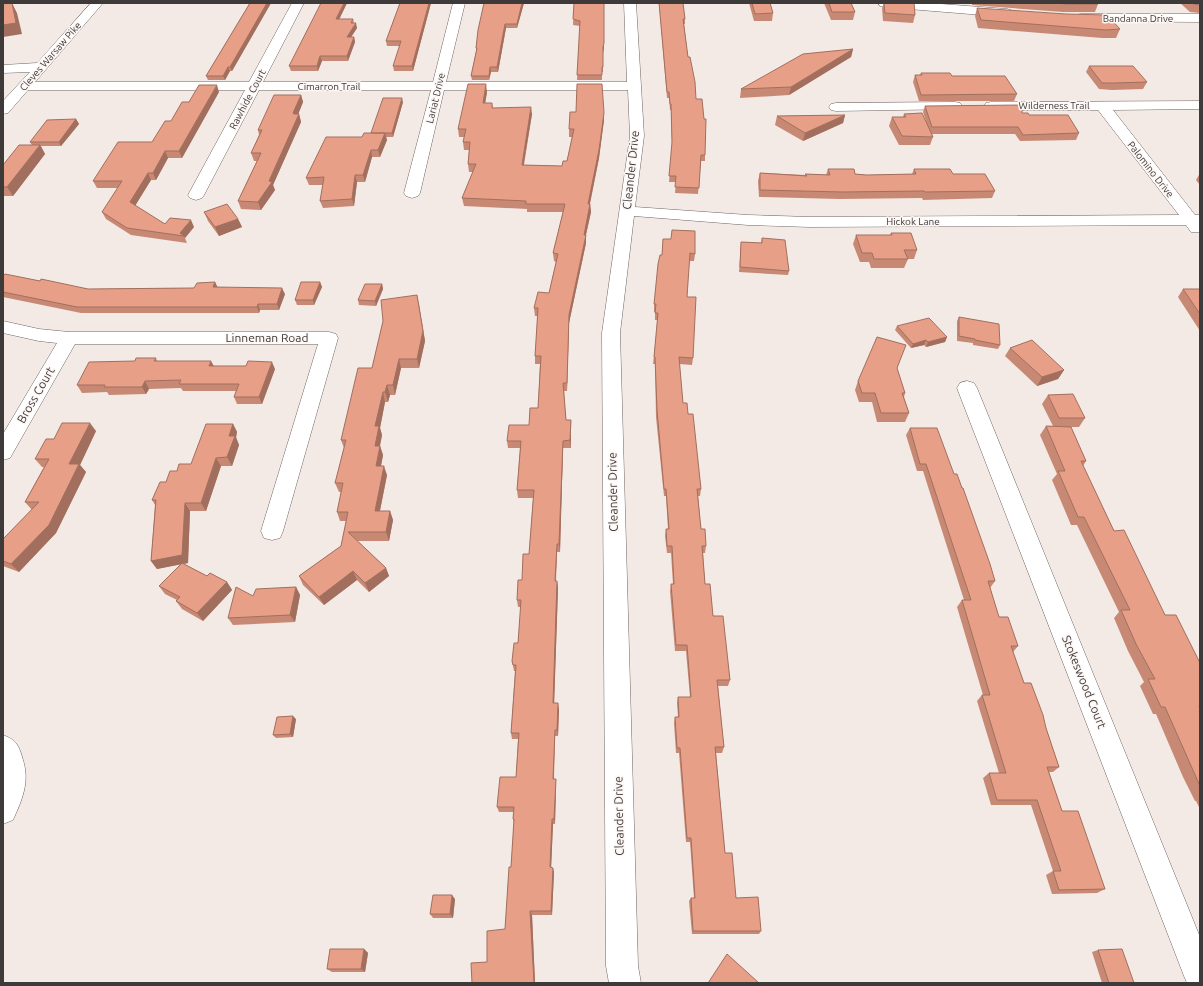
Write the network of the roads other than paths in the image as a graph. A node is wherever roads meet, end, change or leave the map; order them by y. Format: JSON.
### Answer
{"nodes":[{"id":1,"x":97,"y":3,"type":"edge"},
{"id":2,"x":298,"y":3,"type":"edge"},
{"id":3,"x":459,"y":3,"type":"edge"},
{"id":4,"x":630,"y":3,"type":"edge"},
{"id":5,"x":884,"y":3,"type":"edge"},
{"id":6,"x":944,"y":5,"type":"edge"},
{"id":7,"x":1120,"y":8,"type":"dead end"},
{"id":8,"x":1016,"y":13,"type":"edge"},
{"id":9,"x":1071,"y":17,"type":"edge"},
{"id":10,"x":1130,"y":18,"type":"junction"},
{"id":11,"x":1200,"y":18,"type":"edge"},
{"id":12,"x":40,"y":67,"type":"junction"},
{"id":13,"x":3,"y":69,"type":"edge"},
{"id":14,"x":24,"y":86,"type":"junction"},
{"id":15,"x":254,"y":86,"type":"junction"},
{"id":16,"x":438,"y":86,"type":"junction"},
{"id":17,"x":635,"y":86,"type":"junction"},
{"id":18,"x":1102,"y":105,"type":"junction"},
{"id":19,"x":1200,"y":105,"type":"edge"},
{"id":20,"x":836,"y":107,"type":"dead end"},
{"id":21,"x":3,"y":110,"type":"edge"},
{"id":22,"x":412,"y":193,"type":"dead end"},
{"id":23,"x":196,"y":195,"type":"dead end"},
{"id":24,"x":627,"y":211,"type":"junction"},
{"id":25,"x":1197,"y":224,"type":"edge"},
{"id":26,"x":3,"y":327,"type":"edge"},
{"id":27,"x":69,"y":338,"type":"junction"},
{"id":28,"x":968,"y":388,"type":"dead end"},
{"id":29,"x":3,"y":452,"type":"edge"},
{"id":30,"x":272,"y":531,"type":"dead end"},
{"id":31,"x":3,"y":748,"type":"edge"},
{"id":32,"x":3,"y":810,"type":"edge"},
{"id":33,"x":1200,"y":976,"type":"edge"},
{"id":34,"x":625,"y":983,"type":"edge"}],
"edges":[{"from":1,"to":12,"type":"street","name":"Cleves Warsaw Pike"},
{"from":2,"to":15,"type":"street","name":"Rawhide Court"},
{"from":3,"to":16,"type":"street","name":"Lariat Drive"},
{"from":4,"to":17,"type":"street","name":"Cleander Drive"},
{"from":5,"to":6,"type":"street"},
{"from":6,"to":8,"type":"street"},
{"from":7,"to":10,"type":"street"},
{"from":9,"to":10,"type":"street","name":"Bandanna Drive"},
{"from":10,"to":11,"type":"street","name":"Bandanna Drive"},
{"from":12,"to":13,"type":"street"},
{"from":12,"to":14,"type":"street","name":"Cleves Warsaw Pike"},
{"from":14,"to":15,"type":"street","name":"Cimarron Trail"},
{"from":14,"to":21,"type":"street","name":"Cleves Warsaw Pike"},
{"from":15,"to":16,"type":"street","name":"Cimarron Trail"},
{"from":15,"to":23,"type":"street","name":"Rawhide Court"},
{"from":16,"to":17,"type":"street","name":"Cimarron Trail"},
{"from":16,"to":22,"type":"street","name":"Lariat Drive"},
{"from":17,"to":24,"type":"street","name":"Cleander Drive"},
{"from":18,"to":19,"type":"street","name":"Wilderness Trail"},
{"from":18,"to":20,"type":"street","name":"Wilderness Trail"},
{"from":18,"to":25,"type":"street","name":"Palomino Drive"},
{"from":24,"to":25,"type":"street","name":"Hickok Lane"},
{"from":24,"to":34,"type":"street","name":"Cleander Drive"},
{"from":26,"to":27,"type":"street","name":"Linneman Road"},
{"from":27,"to":29,"type":"street","name":"Bross Court"},
{"from":27,"to":30,"type":"street","name":"Linneman Road"},
{"from":28,"to":33,"type":"street","name":"Stokeswood Court"},
{"from":31,"to":32,"type":"street"}]}
